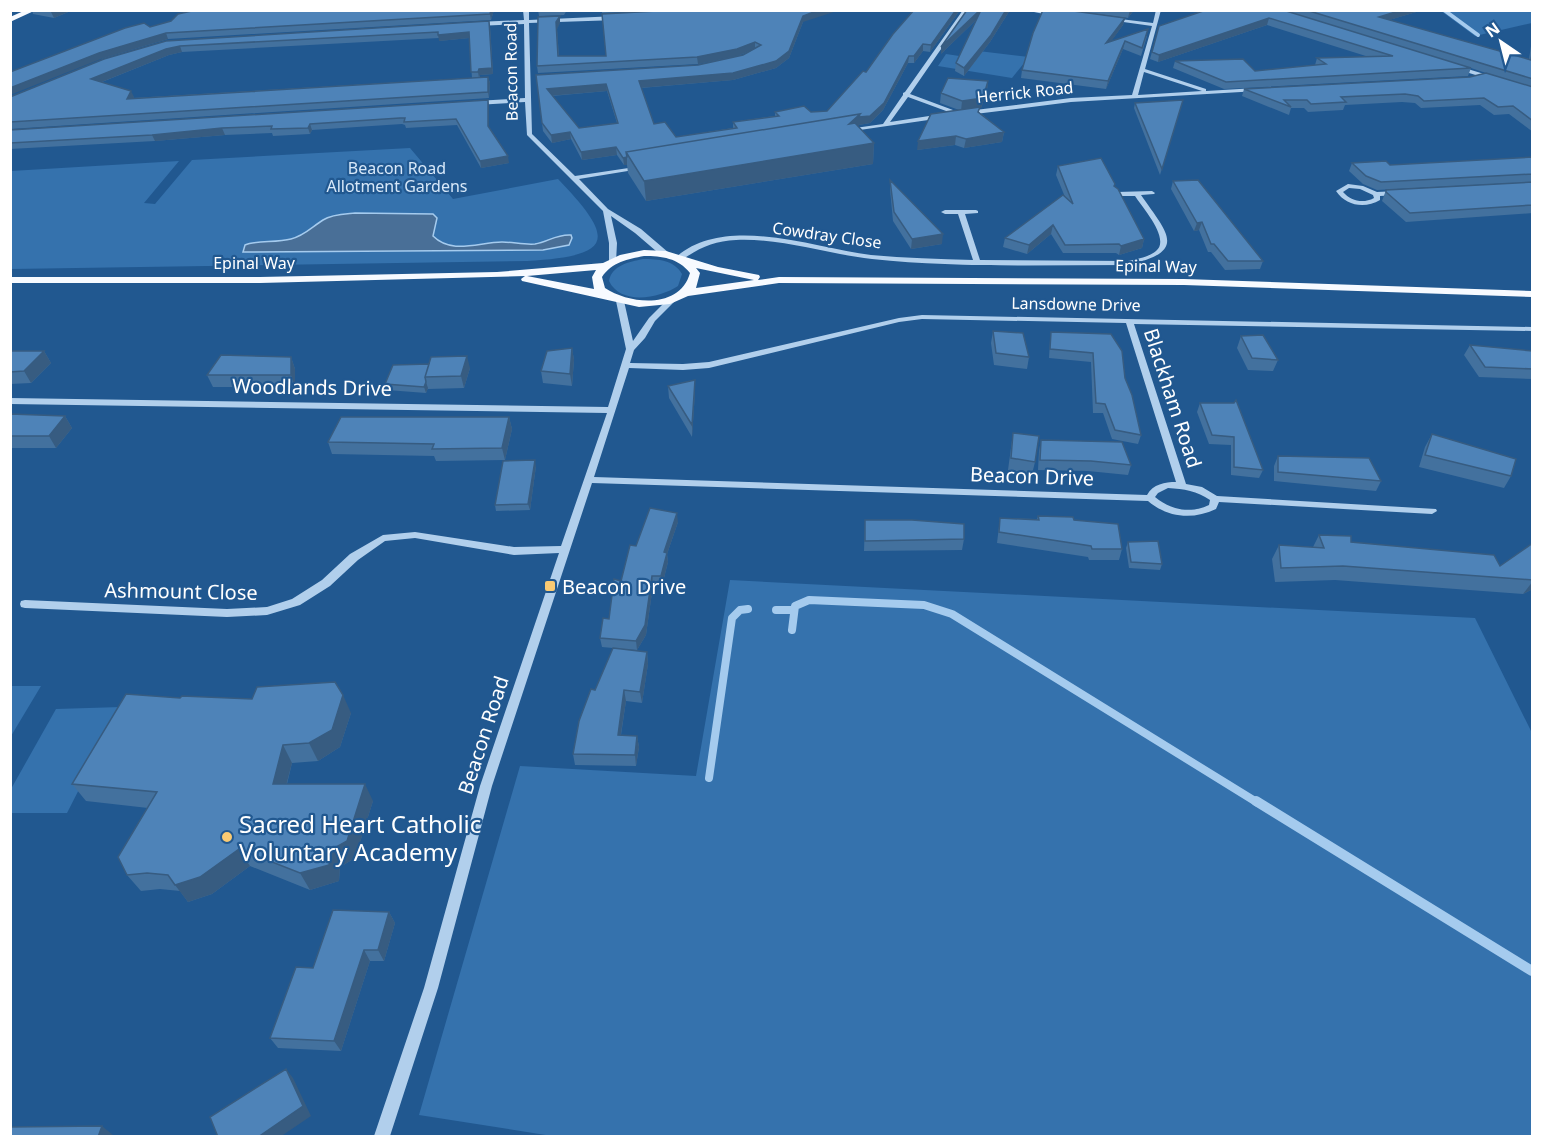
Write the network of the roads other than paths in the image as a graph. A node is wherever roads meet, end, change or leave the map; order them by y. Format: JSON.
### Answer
{"nodes":[{"id":1,"x":33,"y":10,"type":"edge"},
{"id":2,"x":526,"y":10,"type":"edge"},
{"id":3,"x":966,"y":10,"type":"edge"},
{"id":4,"x":1026,"y":10,"type":"edge"},
{"id":5,"x":1159,"y":10,"type":"edge"},
{"id":6,"x":1063,"y":15,"type":"edge"},
{"id":7,"x":619,"y":18,"type":"edge"},
{"id":8,"x":10,"y":20,"type":"edge"},
{"id":9,"x":1109,"y":20,"type":"edge"},
{"id":10,"x":527,"y":21,"type":"junction"},
{"id":11,"x":468,"y":24,"type":"edge"},
{"id":12,"x":1156,"y":25,"type":"junction"},
{"id":13,"x":1450,"y":66,"type":"edge"},
{"id":14,"x":1142,"y":70,"type":"junction"},
{"id":15,"x":1484,"y":76,"type":"junction"},
{"id":16,"x":538,"y":77,"type":"edge"},
{"id":17,"x":527,"y":78,"type":"junction"},
{"id":18,"x":1467,"y":80,"type":"edge"},
{"id":19,"x":1503,"y":82,"type":"edge"},
{"id":20,"x":1269,"y":90,"type":"edge"},
{"id":21,"x":1210,"y":93,"type":"junction"},
{"id":22,"x":904,"y":94,"type":"junction"},
{"id":23,"x":1134,"y":97,"type":"junction"},
{"id":24,"x":527,"y":100,"type":"junction"},
{"id":25,"x":468,"y":104,"type":"edge"},
{"id":26,"x":959,"y":114,"type":"junction"},
{"id":27,"x":885,"y":125,"type":"junction"},
{"id":28,"x":839,"y":132,"type":"edge"},
{"id":29,"x":645,"y":166,"type":"edge"},
{"id":30,"x":574,"y":178,"type":"junction"},
{"id":31,"x":1410,"y":192,"type":"edge"},
{"id":32,"x":1152,"y":193,"type":"dead end"},
{"id":33,"x":1117,"y":194,"type":"edge"},
{"id":34,"x":1137,"y":194,"type":"junction"},
{"id":35,"x":1376,"y":194,"type":"junction"},
{"id":36,"x":606,"y":210,"type":"junction"},
{"id":37,"x":945,"y":212,"type":"dead end"},
{"id":38,"x":961,"y":212,"type":"junction"},
{"id":39,"x":976,"y":212,"type":"dead end"},
{"id":40,"x":666,"y":255,"type":"junction"},
{"id":41,"x":681,"y":259,"type":"junction"},
{"id":42,"x":977,"y":261,"type":"junction"},
{"id":43,"x":609,"y":264,"type":"junction"},
{"id":44,"x":497,"y":275,"type":"junction"},
{"id":45,"x":10,"y":280,"type":"edge"},
{"id":46,"x":779,"y":280,"type":"junction"},
{"id":47,"x":1533,"y":294,"type":"edge"},
{"id":48,"x":606,"y":295,"type":"junction"},
{"id":49,"x":679,"y":296,"type":"junction"},
{"id":50,"x":620,"y":301,"type":"junction"},
{"id":51,"x":1129,"y":320,"type":"junction"},
{"id":52,"x":1533,"y":329,"type":"edge"},
{"id":53,"x":630,"y":349,"type":"junction"},
{"id":54,"x":625,"y":365,"type":"junction"},
{"id":55,"x":10,"y":401,"type":"edge"},
{"id":56,"x":612,"y":410,"type":"junction"},
{"id":57,"x":588,"y":480,"type":"junction"},
{"id":58,"x":1182,"y":486,"type":"junction"},
{"id":59,"x":1150,"y":498,"type":"junction"},
{"id":60,"x":1215,"y":499,"type":"junction"},
{"id":61,"x":1432,"y":512,"type":"dead end"},
{"id":62,"x":564,"y":549,"type":"junction"},
{"id":63,"x":25,"y":604,"type":"dead end"},
{"id":64,"x":382,"y":1137,"type":"edge"}],
"edges":[{"from":1,"to":8,"type":"main road"},
{"from":2,"to":10,"type":"street","name":"Beacon Road"},
{"from":3,"to":22,"type":"street"},
{"from":4,"to":6,"type":"street"},
{"from":5,"to":12,"type":"street"},
{"from":7,"to":10,"type":"street"},
{"from":9,"to":12,"type":"street"},
{"from":10,"to":11,"type":"street"},
{"from":10,"to":17,"type":"street","name":"Beacon Road"},
{"from":12,"to":14,"type":"street"},
{"from":13,"to":15,"type":"street"},
{"from":14,"to":21,"type":"street"},
{"from":14,"to":23,"type":"street"},
{"from":15,"to":18,"type":"street"},
{"from":15,"to":19,"type":"street"},
{"from":16,"to":17,"type":"street"},
{"from":17,"to":24,"type":"street","name":"Beacon Road"},
{"from":20,"to":21,"type":"street","name":"Herrick Road"},
{"from":21,"to":23,"type":"street","name":"Herrick Road"},
{"from":22,"to":26,"type":"street"},
{"from":22,"to":27,"type":"street"},
{"from":23,"to":26,"type":"street","name":"Herrick Road"},
{"from":24,"to":25,"type":"street"},
{"from":24,"to":30,"type":"street","name":"Beacon Road"},
{"from":26,"to":27,"type":"street","name":"Herrick Road"},
{"from":27,"to":28,"type":"street","name":"Herrick Road"},
{"from":29,"to":30,"type":"street"},
{"from":30,"to":36,"type":"street","name":"Beacon Road"},
{"from":31,"to":35,"type":"street"},
{"from":32,"to":34,"type":"street"},
{"from":33,"to":34,"type":"street"},
{"from":34,"to":42,"type":"street","name":"Cowdray Close"},
{"from":35,"to":35,"type":"street"},
{"from":36,"to":40,"type":"street","name":"Beacon Road"},
{"from":36,"to":43,"type":"street"},
{"from":37,"to":38,"type":"street"},
{"from":38,"to":39,"type":"street"},
{"from":38,"to":42,"type":"street"},
{"from":40,"to":41,"type":"main road","name":"Epinal Way"},
{"from":40,"to":43,"type":"main road","name":"Epinal Way"},
{"from":41,"to":42,"type":"street","name":"Cowdray Close"},
{"from":41,"to":46,"type":"main road","name":"Epinal Way"},
{"from":41,"to":49,"type":"main road"},
{"from":43,"to":44,"type":"main road","name":"Epinal Way"},
{"from":43,"to":48,"type":"main road"},
{"from":44,"to":45,"type":"main road","name":"Epinal Way"},
{"from":44,"to":48,"type":"main road","name":"Epinal Way"},
{"from":46,"to":47,"type":"main road","name":"Epinal Way"},
{"from":46,"to":49,"type":"main road","name":"Epinal Way"},
{"from":48,"to":50,"type":"main road","name":"Epinal Way"},
{"from":49,"to":50,"type":"main road","name":"Epinal Way"},
{"from":49,"to":53,"type":"street","name":"Beacon Road"},
{"from":50,"to":53,"type":"street","name":"Beacon Road"},
{"from":51,"to":52,"type":"street","name":"Lansdowne Drive"},
{"from":51,"to":54,"type":"street","name":"Lansdowne Drive"},
{"from":51,"to":58,"type":"street","name":"Blackham Road"},
{"from":53,"to":54,"type":"street","name":"Beacon Road"},
{"from":54,"to":56,"type":"street","name":"Beacon Road"},
{"from":55,"to":56,"type":"street","name":"Woodlands Drive"},
{"from":56,"to":57,"type":"street","name":"Beacon Road"},
{"from":57,"to":59,"type":"street","name":"Beacon Drive"},
{"from":57,"to":62,"type":"street","name":"Beacon Road"},
{"from":58,"to":59,"type":"street","name":"Beacon Drive"},
{"from":58,"to":60,"type":"street"},
{"from":59,"to":60,"type":"street","name":"Beacon Drive"},
{"from":60,"to":61,"type":"street"},
{"from":62,"to":63,"type":"street","name":"Ashmount Close"},
{"from":62,"to":64,"type":"street","name":"Beacon Road"}]}
